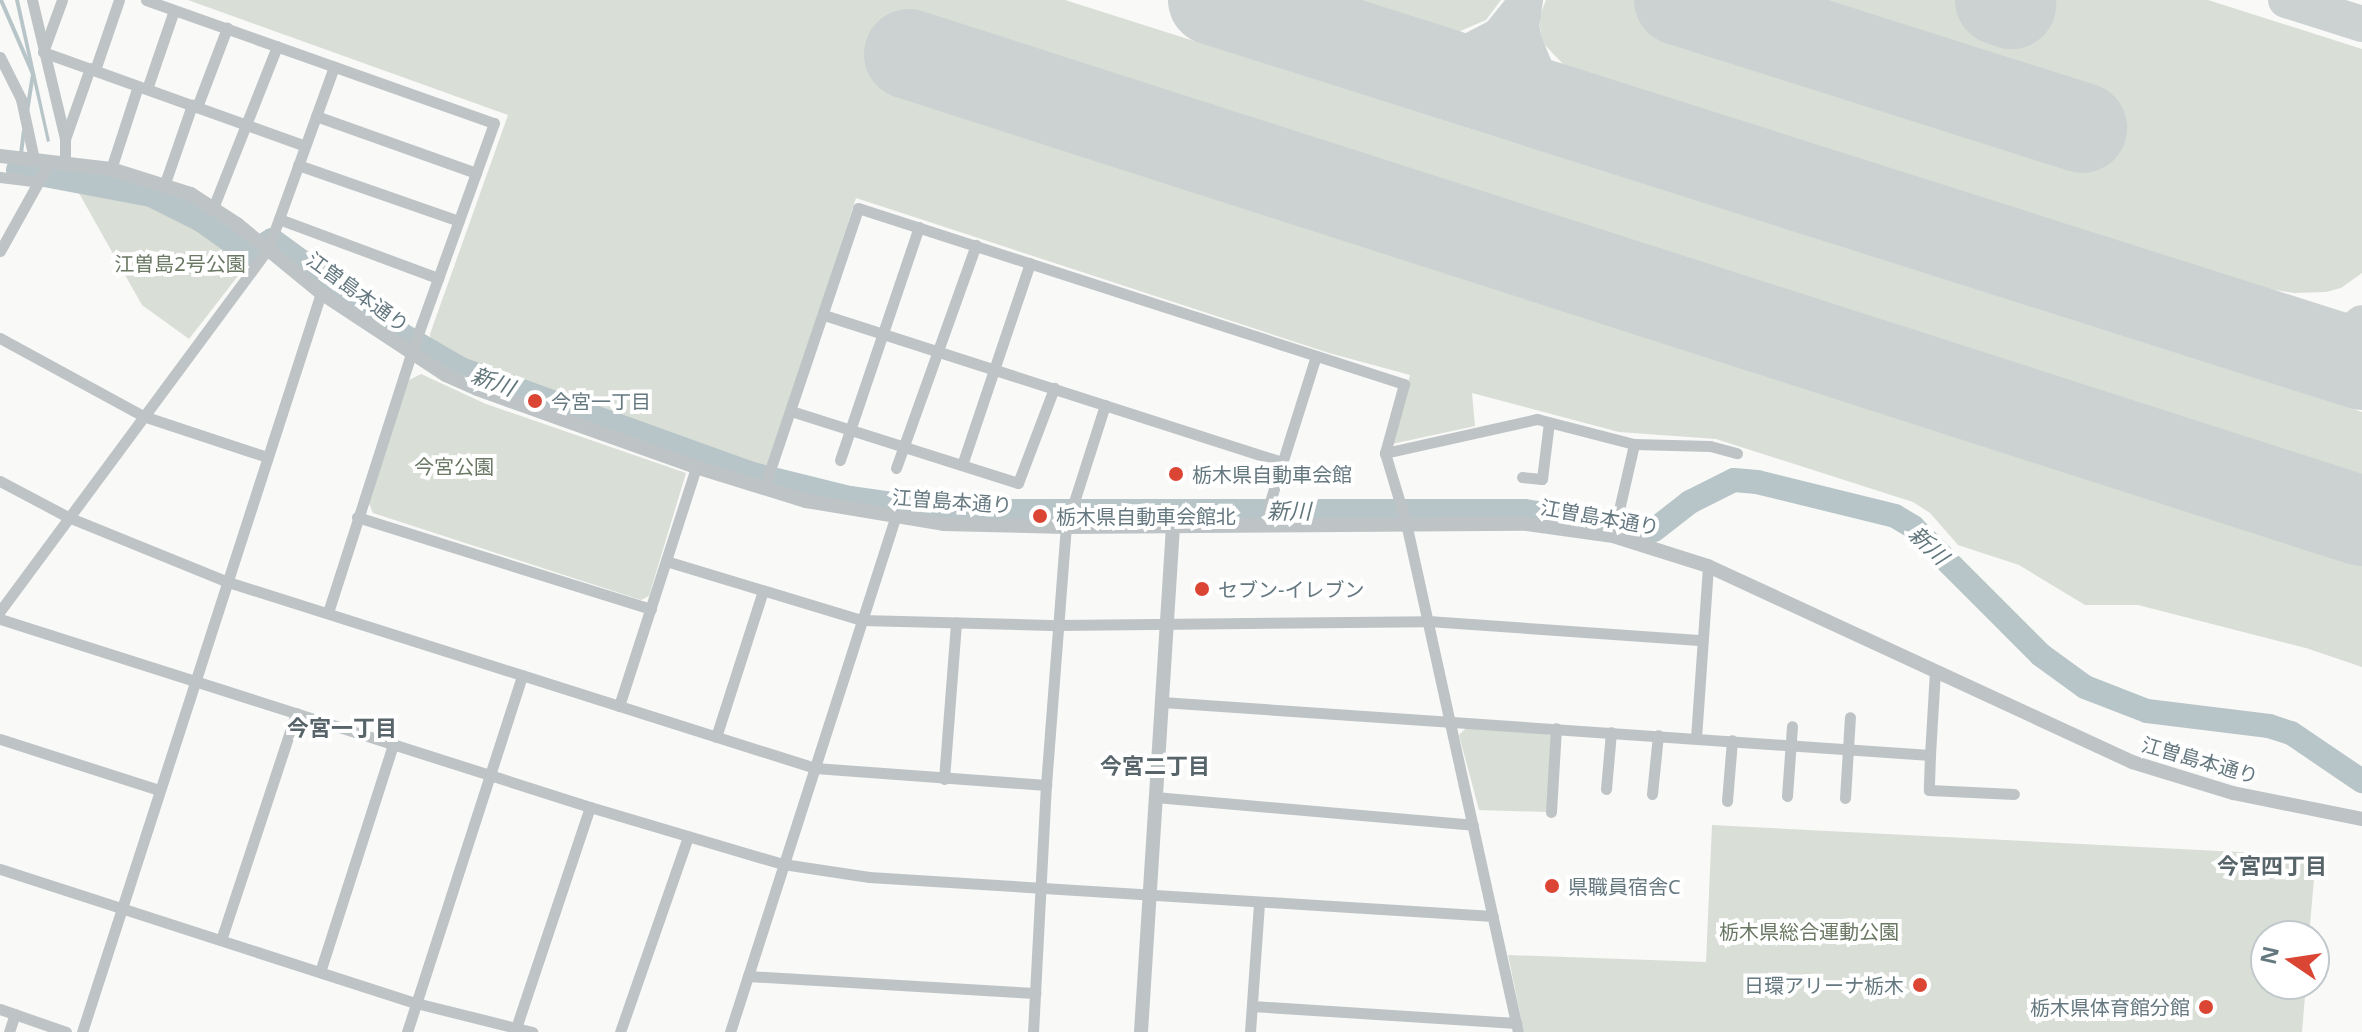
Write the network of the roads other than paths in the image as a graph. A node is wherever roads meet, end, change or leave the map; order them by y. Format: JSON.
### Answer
{"nodes":[{"id":1,"x":32,"y":0,"type":"edge"},
{"id":2,"x":62,"y":0,"type":"edge"},
{"id":3,"x":119,"y":0,"type":"edge"},
{"id":4,"x":146,"y":0,"type":"edge"},
{"id":5,"x":174,"y":10,"type":"junction"},
{"id":6,"x":227,"y":28,"type":"junction"},
{"id":7,"x":277,"y":46,"type":"junction"},
{"id":8,"x":43,"y":52,"type":"junction"},
{"id":9,"x":0,"y":57,"type":"edge"},
{"id":10,"x":334,"y":67,"type":"junction"},
{"id":11,"x":92,"y":69,"type":"junction"},
{"id":12,"x":142,"y":87,"type":"junction"},
{"id":13,"x":195,"y":106,"type":"junction"},
{"id":14,"x":316,"y":116,"type":"junction"},
{"id":15,"x":247,"y":125,"type":"junction"},
{"id":16,"x":65,"y":139,"type":"junction"},
{"id":17,"x":305,"y":146,"type":"junction"},
{"id":18,"x":0,"y":156,"type":"edge"},
{"id":19,"x":34,"y":159,"type":"junction"},
{"id":20,"x":57,"y":162,"type":"junction"},
{"id":21,"x":298,"y":165,"type":"junction"},
{"id":22,"x":111,"y":169,"type":"junction"},
{"id":23,"x":476,"y":173,"type":"junction"},
{"id":24,"x":0,"y":177,"type":"edge"},
{"id":25,"x":39,"y":182,"type":"junction"},
{"id":26,"x":165,"y":183,"type":"junction"},
{"id":27,"x":213,"y":208,"type":"junction"},
{"id":28,"x":279,"y":219,"type":"junction"},
{"id":29,"x":459,"y":221,"type":"junction"},
{"id":30,"x":919,"y":227,"type":"junction"},
{"id":31,"x":976,"y":245,"type":"junction"},
{"id":32,"x":268,"y":249,"type":"junction"},
{"id":33,"x":0,"y":251,"type":"edge"},
{"id":34,"x":1030,"y":263,"type":"junction"},
{"id":35,"x":438,"y":278,"type":"junction"},
{"id":36,"x":321,"y":293,"type":"junction"},
{"id":37,"x":824,"y":315,"type":"junction"},
{"id":38,"x":883,"y":334,"type":"junction"},
{"id":39,"x":0,"y":338,"type":"edge"},
{"id":40,"x":938,"y":351,"type":"junction"},
{"id":41,"x":411,"y":354,"type":"junction"},
{"id":42,"x":1316,"y":356,"type":"junction"},
{"id":43,"x":995,"y":369,"type":"junction"},
{"id":44,"x":1054,"y":388,"type":"junction"},
{"id":45,"x":1105,"y":405,"type":"junction"},
{"id":46,"x":791,"y":411,"type":"junction"},
{"id":47,"x":143,"y":416,"type":"junction"},
{"id":48,"x":1549,"y":422,"type":"junction"},
{"id":49,"x":850,"y":429,"type":"junction"},
{"id":50,"x":1634,"y":444,"type":"junction"},
{"id":51,"x":904,"y":447,"type":"junction"},
{"id":52,"x":1385,"y":453,"type":"junction"},
{"id":53,"x":1737,"y":453,"type":"dead end"},
{"id":54,"x":267,"y":457,"type":"junction"},
{"id":55,"x":840,"y":460,"type":"dead end"},
{"id":56,"x":1283,"y":462,"type":"junction"},
{"id":57,"x":962,"y":465,"type":"junction"},
{"id":58,"x":696,"y":467,"type":"junction"},
{"id":59,"x":896,"y":468,"type":"dead end"},
{"id":60,"x":1522,"y":477,"type":"dead end"},
{"id":61,"x":0,"y":481,"type":"edge"},
{"id":62,"x":764,"y":488,"type":"junction"},
{"id":63,"x":68,"y":517,"type":"junction"},
{"id":64,"x":357,"y":517,"type":"junction"},
{"id":65,"x":895,"y":518,"type":"junction"},
{"id":66,"x":1406,"y":523,"type":"junction"},
{"id":67,"x":1269,"y":525,"type":"junction"},
{"id":68,"x":1173,"y":526,"type":"junction"},
{"id":69,"x":1066,"y":527,"type":"junction"},
{"id":70,"x":1613,"y":536,"type":"junction"},
{"id":71,"x":666,"y":561,"type":"junction"},
{"id":72,"x":1708,"y":566,"type":"junction"},
{"id":73,"x":228,"y":582,"type":"junction"},
{"id":74,"x":763,"y":591,"type":"junction"},
{"id":75,"x":651,"y":609,"type":"junction"},
{"id":76,"x":0,"y":611,"type":"edge"},
{"id":77,"x":328,"y":612,"type":"junction"},
{"id":78,"x":0,"y":619,"type":"edge"},
{"id":79,"x":861,"y":620,"type":"junction"},
{"id":80,"x":1428,"y":621,"type":"junction"},
{"id":81,"x":956,"y":622,"type":"junction"},
{"id":82,"x":1167,"y":622,"type":"junction"},
{"id":83,"x":1058,"y":625,"type":"junction"},
{"id":84,"x":1702,"y":640,"type":"junction"},
{"id":85,"x":1935,"y":671,"type":"junction"},
{"id":86,"x":522,"y":675,"type":"junction"},
{"id":87,"x":196,"y":679,"type":"junction"},
{"id":88,"x":1162,"y":702,"type":"junction"},
{"id":89,"x":619,"y":706,"type":"junction"},
{"id":90,"x":296,"y":713,"type":"junction"},
{"id":91,"x":1850,"y":717,"type":"dead end"},
{"id":92,"x":1448,"y":720,"type":"junction"},
{"id":93,"x":1792,"y":726,"type":"dead end"},
{"id":94,"x":1556,"y":728,"type":"junction"},
{"id":95,"x":1611,"y":732,"type":"junction"},
{"id":96,"x":1658,"y":735,"type":"junction"},
{"id":97,"x":716,"y":737,"type":"junction"},
{"id":98,"x":1696,"y":738,"type":"junction"},
{"id":99,"x":0,"y":739,"type":"edge"},
{"id":100,"x":1732,"y":740,"type":"junction"},
{"id":101,"x":1791,"y":744,"type":"junction"},
{"id":102,"x":393,"y":745,"type":"junction"},
{"id":103,"x":1848,"y":748,"type":"junction"},
{"id":104,"x":1930,"y":755,"type":"junction"},
{"id":105,"x":815,"y":768,"type":"junction"},
{"id":106,"x":489,"y":775,"type":"junction"},
{"id":107,"x":944,"y":779,"type":"junction"},
{"id":108,"x":1046,"y":785,"type":"junction"},
{"id":109,"x":1606,"y":789,"type":"dead end"},
{"id":110,"x":159,"y":790,"type":"junction"},
{"id":111,"x":1652,"y":794,"type":"dead end"},
{"id":112,"x":2014,"y":794,"type":"dead end"},
{"id":113,"x":1787,"y":796,"type":"dead end"},
{"id":114,"x":1155,"y":797,"type":"junction"},
{"id":115,"x":1845,"y":798,"type":"dead end"},
{"id":116,"x":1727,"y":801,"type":"dead end"},
{"id":117,"x":590,"y":807,"type":"junction"},
{"id":118,"x":1551,"y":812,"type":"dead end"},
{"id":119,"x":2362,"y":819,"type":"edge"},
{"id":120,"x":1473,"y":825,"type":"junction"},
{"id":121,"x":688,"y":837,"type":"junction"},
{"id":122,"x":783,"y":864,"type":"junction"},
{"id":123,"x":0,"y":869,"type":"edge"},
{"id":124,"x":1041,"y":889,"type":"junction"},
{"id":125,"x":1149,"y":896,"type":"junction"},
{"id":126,"x":1259,"y":903,"type":"junction"},
{"id":127,"x":121,"y":909,"type":"junction"},
{"id":128,"x":1493,"y":916,"type":"junction"},
{"id":129,"x":221,"y":940,"type":"junction"},
{"id":130,"x":320,"y":972,"type":"junction"},
{"id":131,"x":748,"y":976,"type":"junction"},
{"id":132,"x":1035,"y":993,"type":"junction"},
{"id":133,"x":416,"y":1003,"type":"junction"},
{"id":134,"x":1252,"y":1006,"type":"junction"},
{"id":135,"x":0,"y":1009,"type":"edge"},
{"id":136,"x":15,"y":1014,"type":"junction"},
{"id":137,"x":516,"y":1028,"type":"junction"},
{"id":138,"x":1517,"y":1028,"type":"edge"},
{"id":139,"x":9,"y":1032,"type":"edge"},
{"id":140,"x":66,"y":1032,"type":"edge"},
{"id":141,"x":82,"y":1032,"type":"edge"},
{"id":142,"x":407,"y":1032,"type":"edge"},
{"id":143,"x":532,"y":1032,"type":"edge"},
{"id":144,"x":620,"y":1032,"type":"edge"},
{"id":145,"x":730,"y":1032,"type":"edge"},
{"id":146,"x":1033,"y":1032,"type":"edge"},
{"id":147,"x":1141,"y":1032,"type":"edge"},
{"id":148,"x":1250,"y":1032,"type":"edge"}],
"edges":[{"from":1,"to":8,"type":"street"},
{"from":2,"to":8,"type":"street"},
{"from":3,"to":11,"type":"street"},
{"from":4,"to":5,"type":"street"},
{"from":5,"to":6,"type":"street"},
{"from":5,"to":12,"type":"street"},
{"from":6,"to":7,"type":"street"},
{"from":6,"to":13,"type":"street"},
{"from":7,"to":10,"type":"street"},
{"from":7,"to":15,"type":"street"},
{"from":8,"to":11,"type":"street"},
{"from":8,"to":16,"type":"street"},
{"from":9,"to":19,"type":"street"},
{"from":10,"to":14,"type":"street"},
{"from":10,"to":23,"type":"street"},
{"from":11,"to":12,"type":"street"},
{"from":11,"to":16,"type":"street"},
{"from":12,"to":13,"type":"street"},
{"from":12,"to":22,"type":"street"},
{"from":13,"to":15,"type":"street"},
{"from":13,"to":26,"type":"street"},
{"from":14,"to":17,"type":"street"},
{"from":14,"to":23,"type":"street"},
{"from":15,"to":17,"type":"street"},
{"from":15,"to":27,"type":"street"},
{"from":16,"to":20,"type":"street"},
{"from":17,"to":21,"type":"street"},
{"from":18,"to":19,"type":"street","name":"江曽島本通り"},
{"from":19,"to":20,"type":"street","name":"江曽島本通り"},
{"from":20,"to":22,"type":"street","name":"江曽島本通り"},
{"from":20,"to":25,"type":"street"},
{"from":21,"to":28,"type":"street"},
{"from":21,"to":29,"type":"street"},
{"from":22,"to":26,"type":"street","name":"江曽島本通り"},
{"from":23,"to":29,"type":"street"},
{"from":24,"to":25,"type":"street"},
{"from":25,"to":33,"type":"street"},
{"from":26,"to":27,"type":"street","name":"江曽島本通り"},
{"from":27,"to":32,"type":"street","name":"江曽島本通り"},
{"from":28,"to":32,"type":"street"},
{"from":28,"to":35,"type":"street"},
{"from":29,"to":35,"type":"street"},
{"from":30,"to":31,"type":"street"},
{"from":30,"to":37,"type":"street"},
{"from":30,"to":38,"type":"street"},
{"from":31,"to":34,"type":"street"},
{"from":31,"to":40,"type":"street"},
{"from":32,"to":36,"type":"street","name":"江曽島本通り"},
{"from":32,"to":47,"type":"street"},
{"from":34,"to":42,"type":"street"},
{"from":34,"to":43,"type":"street"},
{"from":35,"to":41,"type":"street"},
{"from":36,"to":41,"type":"street","name":"江曽島本通り"},
{"from":36,"to":54,"type":"street"},
{"from":37,"to":38,"type":"street"},
{"from":37,"to":46,"type":"street"},
{"from":38,"to":40,"type":"street"},
{"from":38,"to":49,"type":"street"},
{"from":39,"to":47,"type":"street"},
{"from":40,"to":43,"type":"street"},
{"from":40,"to":51,"type":"street"},
{"from":41,"to":58,"type":"street","name":"江曽島本通り"},
{"from":41,"to":64,"type":"street"},
{"from":42,"to":52,"type":"street"},
{"from":42,"to":56,"type":"street"},
{"from":43,"to":44,"type":"street"},
{"from":43,"to":57,"type":"street"},
{"from":44,"to":45,"type":"street"},
{"from":44,"to":57,"type":"street"},
{"from":45,"to":56,"type":"street"},
{"from":45,"to":69,"type":"street"},
{"from":46,"to":49,"type":"street"},
{"from":46,"to":62,"type":"street"},
{"from":47,"to":54,"type":"street"},
{"from":47,"to":63,"type":"street"},
{"from":48,"to":50,"type":"street"},
{"from":48,"to":52,"type":"street"},
{"from":48,"to":60,"type":"street"},
{"from":49,"to":51,"type":"street"},
{"from":49,"to":55,"type":"street"},
{"from":50,"to":53,"type":"street"},
{"from":50,"to":70,"type":"street"},
{"from":51,"to":57,"type":"street"},
{"from":51,"to":59,"type":"street"},
{"from":52,"to":66,"type":"street"},
{"from":54,"to":73,"type":"street"},
{"from":56,"to":67,"type":"street"},
{"from":58,"to":62,"type":"street","name":"江曽島本通り"},
{"from":58,"to":71,"type":"street"},
{"from":61,"to":63,"type":"street"},
{"from":62,"to":65,"type":"street","name":"江曽島本通り"},
{"from":63,"to":73,"type":"street"},
{"from":63,"to":76,"type":"street"},
{"from":64,"to":75,"type":"street"},
{"from":64,"to":77,"type":"street"},
{"from":65,"to":69,"type":"street","name":"江曽島本通り"},
{"from":65,"to":79,"type":"street"},
{"from":66,"to":67,"type":"street","name":"江曽島本通り"},
{"from":66,"to":70,"type":"street","name":"江曽島本通り"},
{"from":66,"to":80,"type":"street"},
{"from":67,"to":68,"type":"street","name":"江曽島本通り"},
{"from":68,"to":69,"type":"street","name":"江曽島本通り"},
{"from":68,"to":82,"type":"street"},
{"from":69,"to":83,"type":"street"},
{"from":70,"to":72,"type":"street","name":"江曽島本通り"},
{"from":71,"to":74,"type":"street"},
{"from":71,"to":75,"type":"street"},
{"from":72,"to":84,"type":"street"},
{"from":72,"to":85,"type":"street","name":"江曽島本通り"},
{"from":73,"to":77,"type":"street"},
{"from":73,"to":87,"type":"street"},
{"from":74,"to":79,"type":"street"},
{"from":74,"to":97,"type":"street"},
{"from":75,"to":89,"type":"street"},
{"from":77,"to":86,"type":"street"},
{"from":78,"to":87,"type":"street"},
{"from":79,"to":81,"type":"street"},
{"from":79,"to":105,"type":"street"},
{"from":80,"to":82,"type":"street"},
{"from":80,"to":84,"type":"street"},
{"from":80,"to":92,"type":"street"},
{"from":81,"to":83,"type":"street"},
{"from":81,"to":107,"type":"street"},
{"from":82,"to":83,"type":"street"},
{"from":82,"to":88,"type":"street"},
{"from":83,"to":108,"type":"street"},
{"from":84,"to":98,"type":"street"},
{"from":85,"to":104,"type":"street"},
{"from":85,"to":119,"type":"street","name":"江曽島本通り"},
{"from":86,"to":89,"type":"street"},
{"from":86,"to":106,"type":"street"},
{"from":87,"to":90,"type":"street"},
{"from":87,"to":110,"type":"street"},
{"from":88,"to":92,"type":"street"},
{"from":88,"to":114,"type":"street"},
{"from":89,"to":97,"type":"street"},
{"from":90,"to":102,"type":"street"},
{"from":90,"to":129,"type":"street"},
{"from":91,"to":103,"type":"street"},
{"from":92,"to":94,"type":"street"},
{"from":92,"to":120,"type":"street"},
{"from":93,"to":101,"type":"street"},
{"from":94,"to":95,"type":"street"},
{"from":94,"to":118,"type":"street"},
{"from":95,"to":96,"type":"street"},
{"from":95,"to":109,"type":"street"},
{"from":96,"to":98,"type":"street"},
{"from":96,"to":111,"type":"street"},
{"from":97,"to":105,"type":"street"},
{"from":98,"to":100,"type":"street"},
{"from":99,"to":110,"type":"street"},
{"from":100,"to":101,"type":"street"},
{"from":100,"to":116,"type":"street"},
{"from":101,"to":103,"type":"street"},
{"from":101,"to":113,"type":"street"},
{"from":102,"to":106,"type":"street"},
{"from":102,"to":130,"type":"street"},
{"from":103,"to":104,"type":"street"},
{"from":103,"to":115,"type":"street"},
{"from":104,"to":112,"type":"street"},
{"from":105,"to":107,"type":"street"},
{"from":105,"to":122,"type":"street"},
{"from":106,"to":117,"type":"street"},
{"from":106,"to":133,"type":"street"},
{"from":107,"to":108,"type":"street"},
{"from":108,"to":124,"type":"street"},
{"from":110,"to":127,"type":"street"},
{"from":114,"to":120,"type":"street"},
{"from":114,"to":125,"type":"street"},
{"from":117,"to":121,"type":"street"},
{"from":117,"to":137,"type":"street"},
{"from":120,"to":128,"type":"street"},
{"from":121,"to":122,"type":"street"},
{"from":121,"to":144,"type":"street"},
{"from":122,"to":124,"type":"street"},
{"from":122,"to":131,"type":"street"},
{"from":123,"to":127,"type":"street"},
{"from":124,"to":125,"type":"street"},
{"from":124,"to":132,"type":"street"},
{"from":125,"to":126,"type":"street"},
{"from":125,"to":147,"type":"street"},
{"from":126,"to":128,"type":"street"},
{"from":126,"to":134,"type":"street"},
{"from":127,"to":129,"type":"street"},
{"from":127,"to":141,"type":"street"},
{"from":128,"to":138,"type":"street"},
{"from":129,"to":130,"type":"street"},
{"from":130,"to":133,"type":"street"},
{"from":131,"to":132,"type":"street"},
{"from":131,"to":145,"type":"street"},
{"from":132,"to":146,"type":"street"},
{"from":133,"to":137,"type":"street"},
{"from":133,"to":142,"type":"street"},
{"from":134,"to":138,"type":"street"},
{"from":134,"to":148,"type":"street"},
{"from":135,"to":136,"type":"street"},
{"from":136,"to":139,"type":"street"},
{"from":136,"to":140,"type":"street"},
{"from":137,"to":143,"type":"street"}]}
